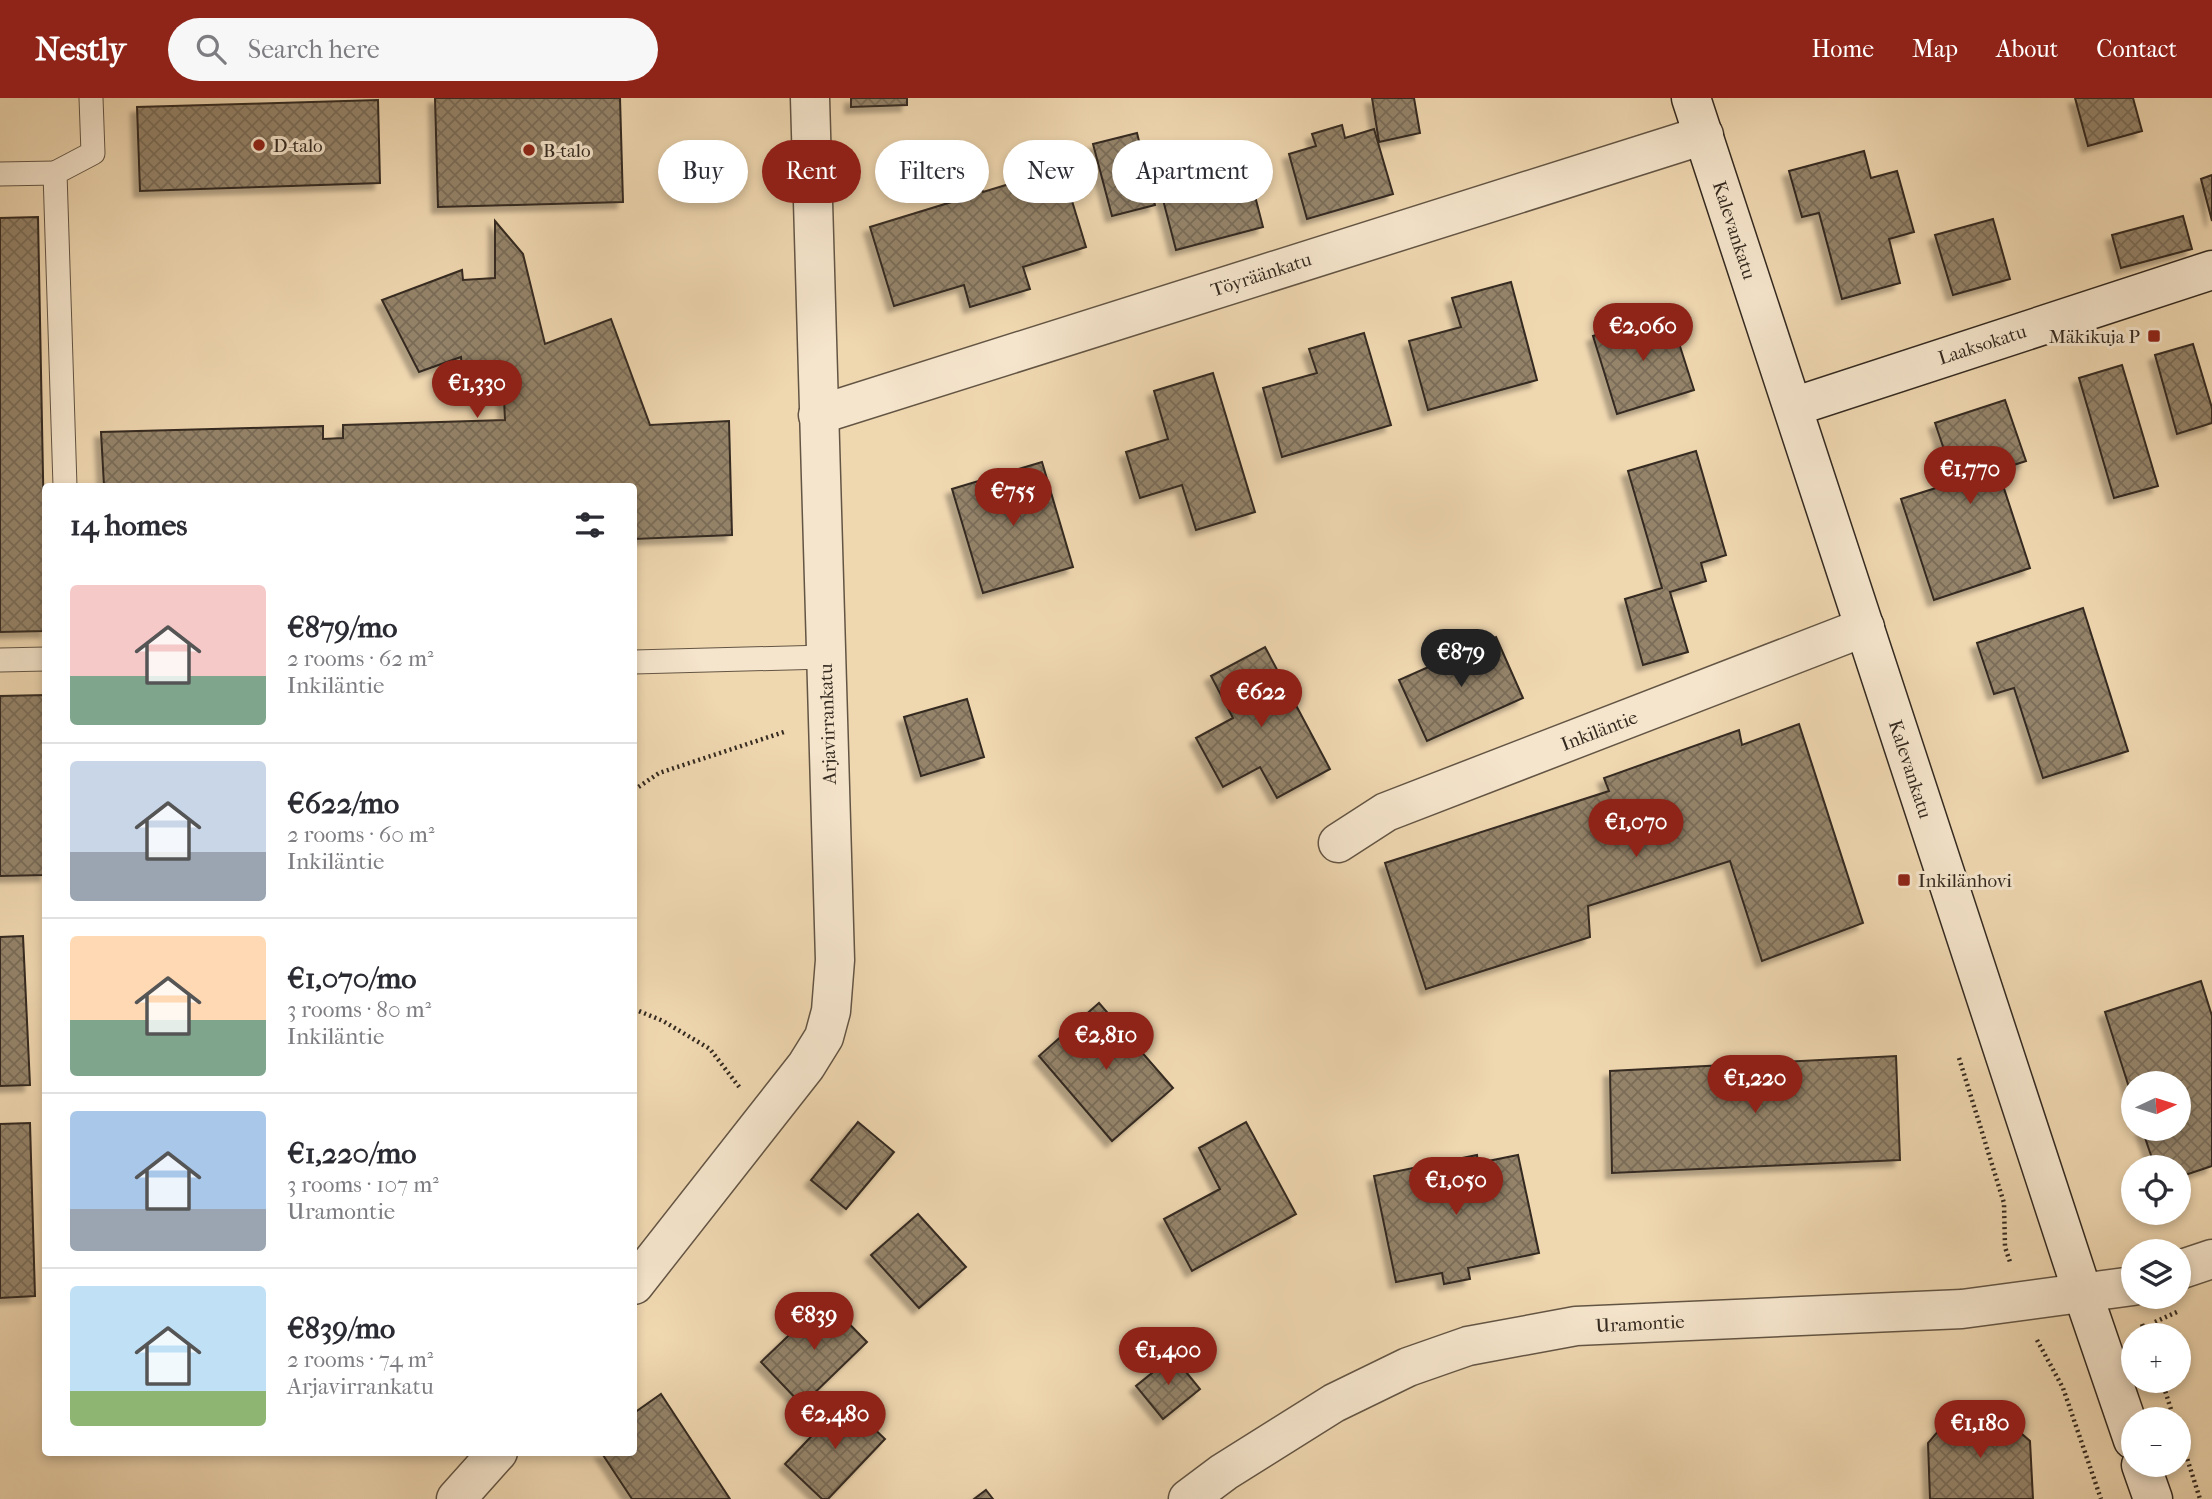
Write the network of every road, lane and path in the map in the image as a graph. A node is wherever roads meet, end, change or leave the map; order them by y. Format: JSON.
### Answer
{"nodes":[{"id":1,"x":91,"y":98,"type":"edge"},
{"id":2,"x":810,"y":98,"type":"edge"},
{"id":3,"x":1691,"y":98,"type":"edge"},
{"id":4,"x":1704,"y":135,"type":"junction"},
{"id":5,"x":55,"y":173,"type":"junction"},
{"id":6,"x":0,"y":174,"type":"edge"},
{"id":7,"x":2212,"y":270,"type":"edge"},
{"id":8,"x":1793,"y":407,"type":"junction"},
{"id":9,"x":818,"y":415,"type":"junction"},
{"id":10,"x":65,"y":483,"type":"edge"},
{"id":11,"x":1865,"y":627,"type":"junction"},
{"id":12,"x":825,"y":657,"type":"junction"},
{"id":13,"x":42,"y":659,"type":"edge"},
{"id":14,"x":0,"y":660,"type":"edge"},
{"id":15,"x":637,"y":662,"type":"edge"},
{"id":16,"x":827,"y":718,"type":"junction"},
{"id":17,"x":637,"y":788,"type":"edge"},
{"id":18,"x":1338,"y":843,"type":"dead end"},
{"id":19,"x":637,"y":1010,"type":"edge"},
{"id":20,"x":764,"y":1121,"type":"junction"},
{"id":21,"x":2212,"y":1259,"type":"edge"},
{"id":22,"x":2191,"y":1266,"type":"edge"},
{"id":23,"x":637,"y":1281,"type":"edge"},
{"id":24,"x":2121,"y":1288,"type":"edge"},
{"id":25,"x":2083,"y":1294,"type":"junction"},
{"id":26,"x":2024,"y":1344,"type":"dead end"},
{"id":27,"x":2038,"y":1344,"type":"dead end"},
{"id":28,"x":2122,"y":1407,"type":"edge"},
{"id":29,"x":494,"y":1456,"type":"edge"},
{"id":30,"x":2191,"y":1471,"type":"edge"},
{"id":31,"x":2145,"y":1477,"type":"edge"},
{"id":32,"x":456,"y":1499,"type":"edge"},
{"id":33,"x":1188,"y":1499,"type":"edge"},
{"id":34,"x":2153,"y":1499,"type":"edge"},
{"id":35,"x":2200,"y":1499,"type":"edge"}],
"edges":[{"from":1,"to":5,"type":"lane"},
{"from":2,"to":9,"type":"street","name":"Arjavirrankatu"},
{"from":3,"to":4,"type":"street","name":"Kalevankatu"},
{"from":4,"to":8,"type":"street","name":"Kalevankatu"},
{"from":4,"to":9,"type":"street","name":"Töyräänkatu"},
{"from":5,"to":6,"type":"lane"},
{"from":5,"to":10,"type":"lane"},
{"from":7,"to":8,"type":"street","name":"Laaksokatu"},
{"from":8,"to":11,"type":"street","name":"Kalevankatu"},
{"from":9,"to":12,"type":"street","name":"Arjavirrankatu"},
{"from":11,"to":18,"type":"street","name":"Inkiläntie"},
{"from":11,"to":25,"type":"street","name":"Kalevankatu"},
{"from":12,"to":15,"type":"lane"},
{"from":12,"to":16,"type":"street","name":"Arjavirrankatu"},
{"from":13,"to":14,"type":"lane"},
{"from":16,"to":17,"type":"path"},
{"from":16,"to":20,"type":"street","name":"Arjavirrankatu"},
{"from":19,"to":20,"type":"path"},
{"from":20,"to":23,"type":"street","name":"Arjavirrankatu"},
{"from":21,"to":22,"type":"street"},
{"from":24,"to":25,"type":"street","name":"Uramontie"},
{"from":25,"to":28,"type":"street","name":"Kalevankatu"},
{"from":25,"to":33,"type":"street","name":"Uramontie"},
{"from":26,"to":27,"type":"path"},
{"from":29,"to":32,"type":"street"},
{"from":30,"to":35,"type":"path"},
{"from":31,"to":34,"type":"street"}]}
